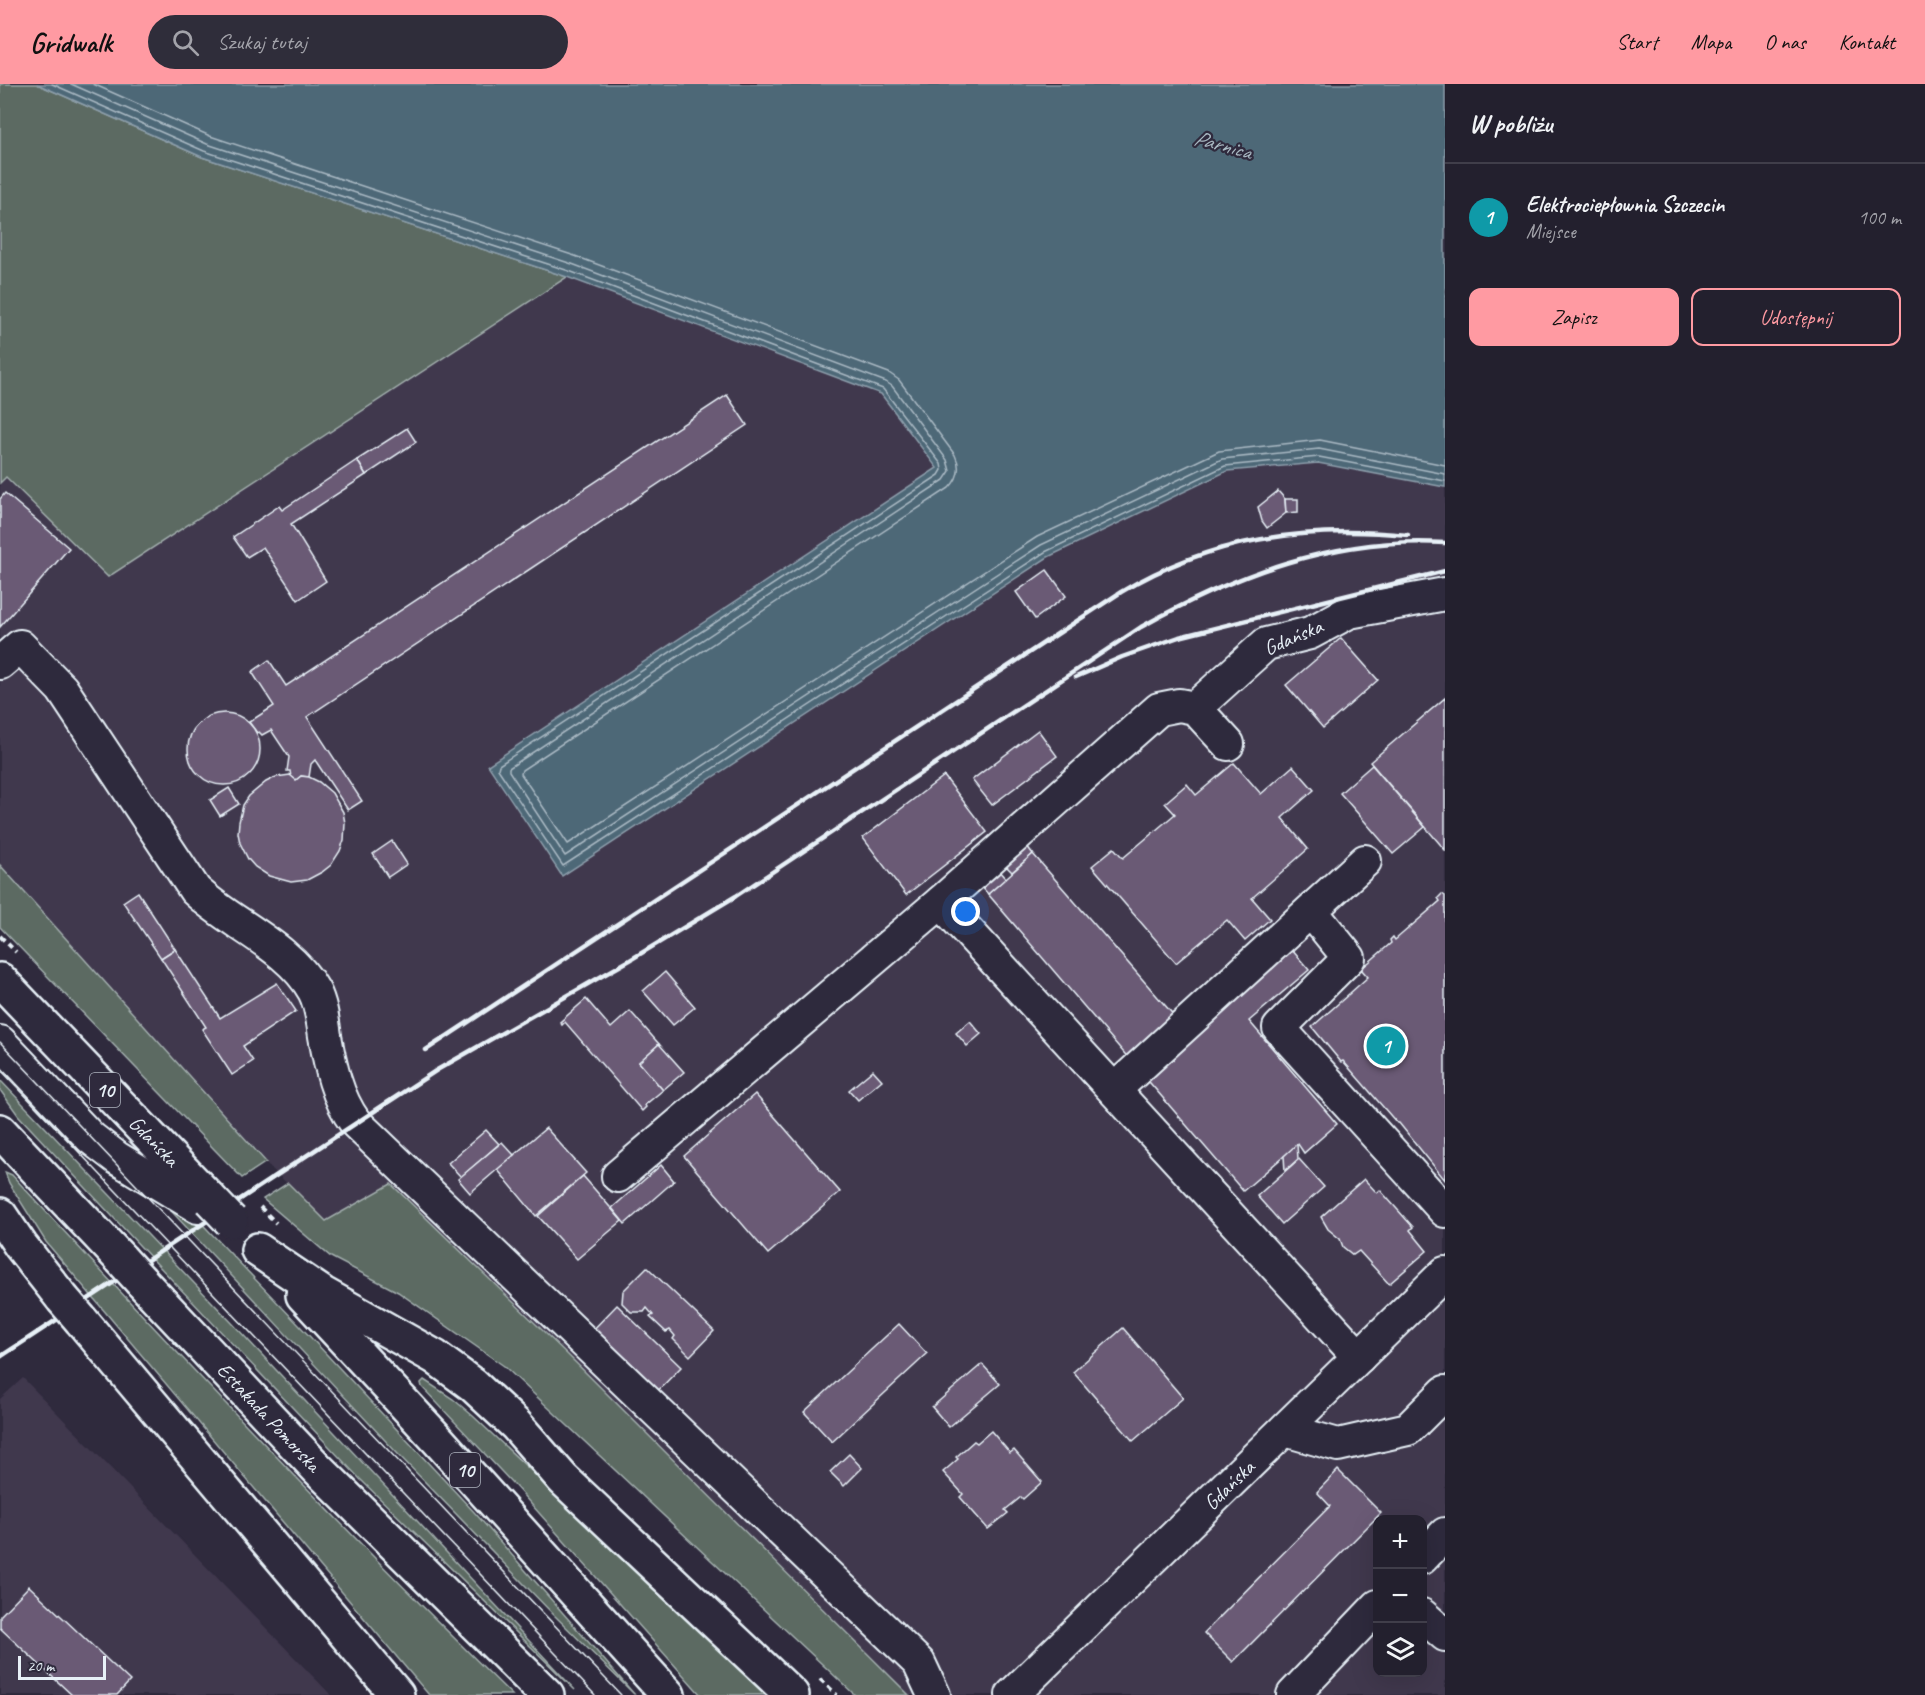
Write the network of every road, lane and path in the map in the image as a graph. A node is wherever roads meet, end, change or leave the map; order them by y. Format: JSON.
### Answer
{"nodes":[{"id":1,"x":1445,"y":594,"type":"edge"},
{"id":2,"x":0,"y":663,"type":"edge"},
{"id":3,"x":1195,"y":708,"type":"junction"},
{"id":4,"x":1228,"y":744,"type":"dead end"},
{"id":5,"x":1365,"y":861,"type":"dead end"},
{"id":6,"x":941,"y":902,"type":"junction"},
{"id":7,"x":1311,"y":911,"type":"junction"},
{"id":8,"x":0,"y":980,"type":"edge"},
{"id":9,"x":0,"y":1042,"type":"edge"},
{"id":10,"x":1114,"y":1090,"type":"junction"},
{"id":11,"x":0,"y":1112,"type":"edge"},
{"id":12,"x":0,"y":1131,"type":"edge"},
{"id":13,"x":618,"y":1176,"type":"dead end"},
{"id":14,"x":61,"y":1196,"type":"junction"},
{"id":15,"x":1445,"y":1211,"type":"edge"},
{"id":16,"x":216,"y":1213,"type":"junction"},
{"id":17,"x":0,"y":1215,"type":"edge"},
{"id":18,"x":258,"y":1250,"type":"junction"},
{"id":19,"x":1445,"y":1273,"type":"edge"},
{"id":20,"x":1359,"y":1358,"type":"junction"},
{"id":21,"x":1445,"y":1392,"type":"edge"},
{"id":22,"x":1285,"y":1430,"type":"junction"},
{"id":23,"x":1445,"y":1534,"type":"edge"},
{"id":24,"x":1427,"y":1553,"type":"edge"},
{"id":25,"x":1373,"y":1610,"type":"edge"},
{"id":26,"x":1427,"y":1619,"type":"edge"},
{"id":27,"x":1445,"y":1635,"type":"edge"},
{"id":28,"x":397,"y":1695,"type":"edge"},
{"id":29,"x":547,"y":1695,"type":"edge"},
{"id":30,"x":668,"y":1695,"type":"edge"},
{"id":31,"x":792,"y":1695,"type":"edge"},
{"id":32,"x":934,"y":1695,"type":"edge"},
{"id":33,"x":1012,"y":1695,"type":"edge"},
{"id":34,"x":1293,"y":1695,"type":"edge"}],
"edges":[{"from":1,"to":3,"type":"lane","name":"Gdańska"},
{"from":2,"to":32,"type":"lane"},
{"from":3,"to":4,"type":"lane"},
{"from":3,"to":6,"type":"lane"},
{"from":5,"to":7,"type":"lane"},
{"from":6,"to":10,"type":"lane"},
{"from":6,"to":13,"type":"lane"},
{"from":7,"to":10,"type":"lane"},
{"from":7,"to":15,"type":"lane"},
{"from":8,"to":16,"type":"main road","name":"Gdańska","number":"10"},
{"from":9,"to":16,"type":"lane"},
{"from":10,"to":20,"type":"lane"},
{"from":11,"to":14,"type":"lane"},
{"from":12,"to":14,"type":"main road","name":"Estakada Pomorska"},
{"from":14,"to":29,"type":"main road","name":"Estakada Pomorska"},
{"from":16,"to":18,"type":"main road","name":"Gdańska","number":"10"},
{"from":17,"to":28,"type":"main road"},
{"from":18,"to":30,"type":"main road","number":"10"},
{"from":18,"to":31,"type":"main road"},
{"from":19,"to":20,"type":"lane","name":"Gdańska"},
{"from":20,"to":22,"type":"lane","name":"Gdańska"},
{"from":21,"to":22,"type":"lane"},
{"from":22,"to":33,"type":"lane","name":"Gdańska"},
{"from":23,"to":24,"type":"lane"},
{"from":25,"to":34,"type":"lane"},
{"from":26,"to":27,"type":"lane"}]}
